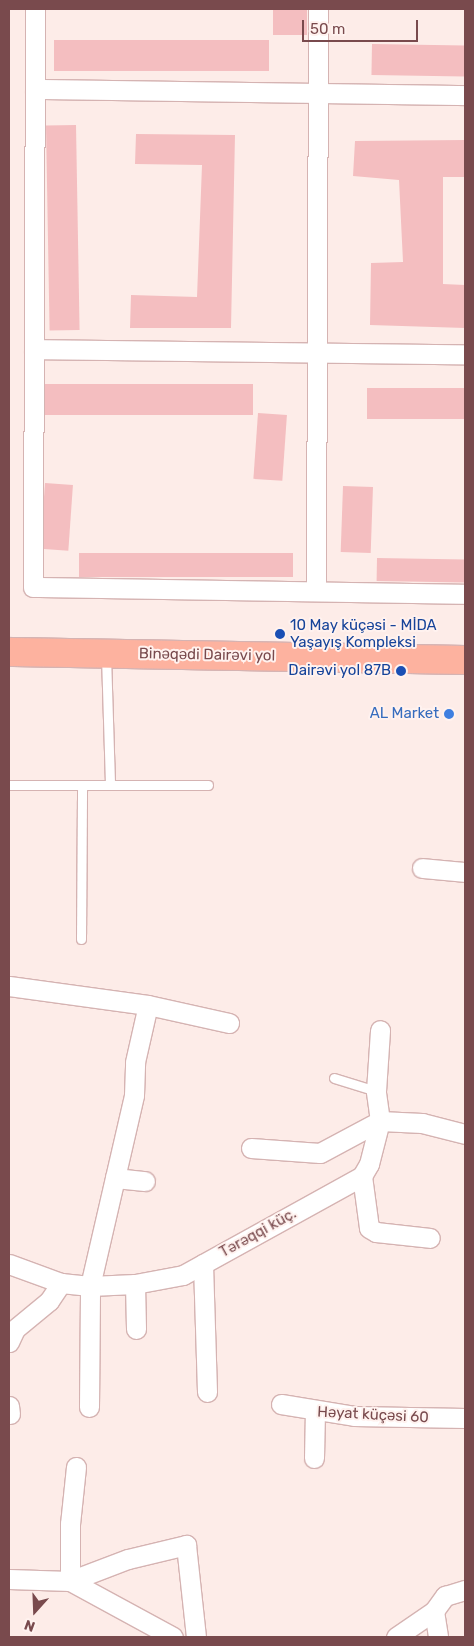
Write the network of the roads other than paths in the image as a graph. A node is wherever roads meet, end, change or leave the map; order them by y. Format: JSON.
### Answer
{"nodes":[{"id":1,"x":35,"y":9,"type":"edge"},
{"id":2,"x":318,"y":9,"type":"edge"},
{"id":3,"x":35,"y":89,"type":"junction"},
{"id":4,"x":316,"y":93,"type":"junction"},
{"id":5,"x":465,"y":94,"type":"edge"},
{"id":6,"x":34,"y":349,"type":"junction"},
{"id":7,"x":317,"y":351,"type":"junction"},
{"id":8,"x":465,"y":354,"type":"edge"},
{"id":9,"x":316,"y":591,"type":"junction"},
{"id":10,"x":465,"y":594,"type":"edge"},
{"id":11,"x":9,"y":652,"type":"edge"},
{"id":12,"x":106,"y":653,"type":"junction"},
{"id":13,"x":465,"y":660,"type":"edge"},
{"id":14,"x":9,"y":785,"type":"edge"},
{"id":15,"x":82,"y":785,"type":"junction"},
{"id":16,"x":110,"y":785,"type":"junction"},
{"id":17,"x":208,"y":785,"type":"dead end"},
{"id":18,"x":422,"y":868,"type":"dead end"},
{"id":19,"x":465,"y":872,"type":"edge"},
{"id":20,"x":81,"y":939,"type":"dead end"},
{"id":21,"x":9,"y":986,"type":"edge"},
{"id":22,"x":148,"y":1005,"type":"junction"},
{"id":23,"x":230,"y":1023,"type":"dead end"},
{"id":24,"x":380,"y":1030,"type":"dead end"},
{"id":25,"x":334,"y":1078,"type":"dead end"},
{"id":26,"x":376,"y":1091,"type":"junction"},
{"id":27,"x":380,"y":1121,"type":"junction"},
{"id":28,"x":465,"y":1134,"type":"edge"},
{"id":29,"x":251,"y":1148,"type":"dead end"},
{"id":30,"x":362,"y":1176,"type":"junction"},
{"id":31,"x":115,"y":1178,"type":"junction"},
{"id":32,"x":146,"y":1181,"type":"dead end"},
{"id":33,"x":430,"y":1238,"type":"dead end"},
{"id":34,"x":9,"y":1264,"type":"edge"},
{"id":35,"x":203,"y":1264,"type":"junction"},
{"id":36,"x":61,"y":1283,"type":"junction"},
{"id":37,"x":135,"y":1284,"type":"junction"},
{"id":38,"x":90,"y":1286,"type":"junction"},
{"id":39,"x":136,"y":1329,"type":"dead end"},
{"id":40,"x":9,"y":1342,"type":"edge"},
{"id":41,"x":207,"y":1392,"type":"dead end"},
{"id":42,"x":281,"y":1404,"type":"dead end"},
{"id":43,"x":89,"y":1406,"type":"dead end"},
{"id":44,"x":315,"y":1412,"type":"junction"},
{"id":45,"x":465,"y":1418,"type":"edge"},
{"id":46,"x":314,"y":1458,"type":"dead end"},
{"id":47,"x":76,"y":1467,"type":"dead end"},
{"id":48,"x":9,"y":1580,"type":"edge"},
{"id":49,"x":70,"y":1581,"type":"junction"},
{"id":50,"x":465,"y":1590,"type":"edge"},
{"id":51,"x":434,"y":1611,"type":"junction"},
{"id":52,"x":172,"y":1637,"type":"edge"},
{"id":53,"x":196,"y":1637,"type":"edge"},
{"id":54,"x":396,"y":1637,"type":"edge"},
{"id":55,"x":438,"y":1637,"type":"edge"}],
"edges":[{"from":1,"to":3,"type":"street"},
{"from":2,"to":4,"type":"street"},
{"from":3,"to":4,"type":"street"},
{"from":3,"to":6,"type":"street"},
{"from":4,"to":5,"type":"street"},
{"from":4,"to":7,"type":"street"},
{"from":6,"to":7,"type":"street"},
{"from":6,"to":9,"type":"street"},
{"from":7,"to":8,"type":"street"},
{"from":7,"to":9,"type":"street"},
{"from":9,"to":10,"type":"street"},
{"from":11,"to":12,"type":"main road","name":"Binəqədi Dairəvi yol"},
{"from":12,"to":13,"type":"main road","name":"Binəqədi Dairəvi yol"},
{"from":12,"to":16,"type":"lane"},
{"from":14,"to":15,"type":"lane"},
{"from":15,"to":16,"type":"lane"},
{"from":15,"to":20,"type":"lane"},
{"from":16,"to":17,"type":"lane"},
{"from":18,"to":19,"type":"street"},
{"from":21,"to":22,"type":"street"},
{"from":22,"to":23,"type":"street"},
{"from":22,"to":31,"type":"street"},
{"from":24,"to":26,"type":"street"},
{"from":25,"to":26,"type":"lane"},
{"from":26,"to":27,"type":"street"},
{"from":27,"to":28,"type":"street"},
{"from":27,"to":29,"type":"street"},
{"from":27,"to":30,"type":"street"},
{"from":30,"to":33,"type":"street"},
{"from":30,"to":35,"type":"street","name":"Tərəqqi küç."},
{"from":31,"to":32,"type":"street"},
{"from":31,"to":38,"type":"street"},
{"from":34,"to":36,"type":"street","name":"Tərəqqi küç."},
{"from":35,"to":37,"type":"street","name":"Tərəqqi küç."},
{"from":35,"to":41,"type":"street"},
{"from":36,"to":38,"type":"street","name":"Tərəqqi küç."},
{"from":36,"to":40,"type":"street"},
{"from":37,"to":38,"type":"street","name":"Tərəqqi küç."},
{"from":37,"to":39,"type":"street"},
{"from":38,"to":43,"type":"street"},
{"from":42,"to":44,"type":"street","name":"Həyat küçəsi 60"},
{"from":44,"to":45,"type":"street","name":"Həyat küçəsi 60"},
{"from":44,"to":46,"type":"street"},
{"from":47,"to":49,"type":"street"},
{"from":48,"to":49,"type":"street"},
{"from":49,"to":52,"type":"street"},
{"from":49,"to":53,"type":"street"},
{"from":50,"to":51,"type":"street"},
{"from":51,"to":54,"type":"street"},
{"from":51,"to":55,"type":"street"}]}
